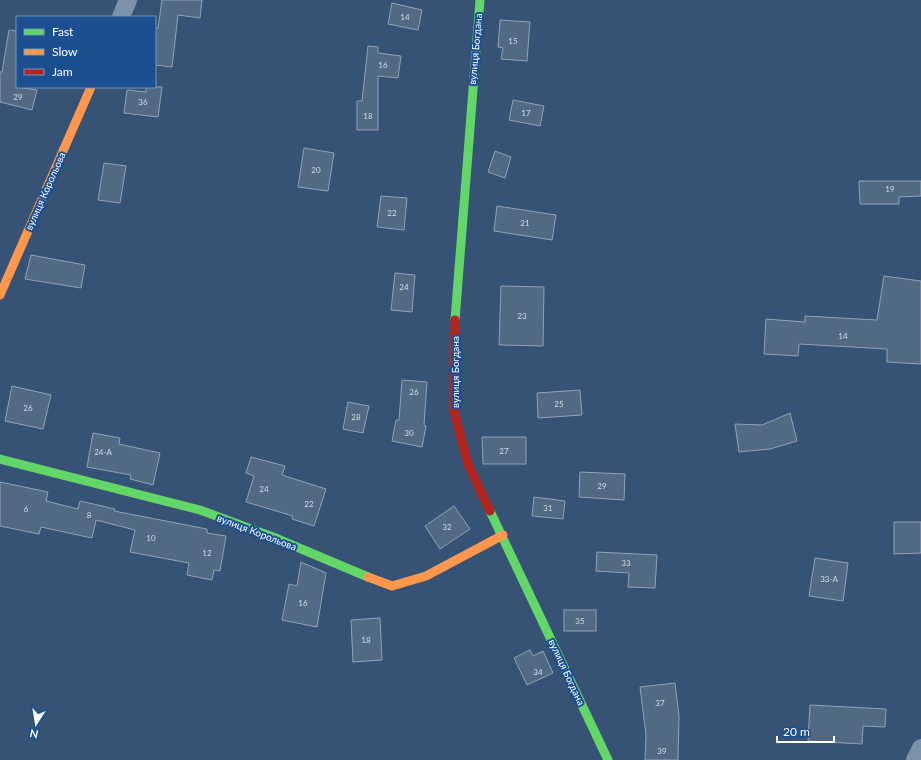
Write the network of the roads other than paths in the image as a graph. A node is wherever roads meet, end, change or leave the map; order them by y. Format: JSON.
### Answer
{"nodes":[{"id":1,"x":128,"y":0,"type":"edge"},
{"id":2,"x":480,"y":0,"type":"edge"},
{"id":3,"x":121,"y":16,"type":"edge"},
{"id":4,"x":90,"y":88,"type":"edge"},
{"id":5,"x":0,"y":294,"type":"edge"},
{"id":6,"x":0,"y":459,"type":"edge"},
{"id":7,"x":503,"y":536,"type":"junction"},
{"id":8,"x":921,"y":748,"type":"edge"},
{"id":9,"x":608,"y":760,"type":"edge"},
{"id":10,"x":915,"y":760,"type":"edge"}],
"edges":[{"from":1,"to":3,"type":"street"},
{"from":2,"to":7,"type":"street","name":"вулиця Богдана"},
{"from":4,"to":5,"type":"street","name":"вулиця Корольова"},
{"from":6,"to":7,"type":"street","name":"вулиця Корольова"},
{"from":7,"to":9,"type":"street","name":"вулиця Богдана"},
{"from":8,"to":10,"type":"street"}]}
